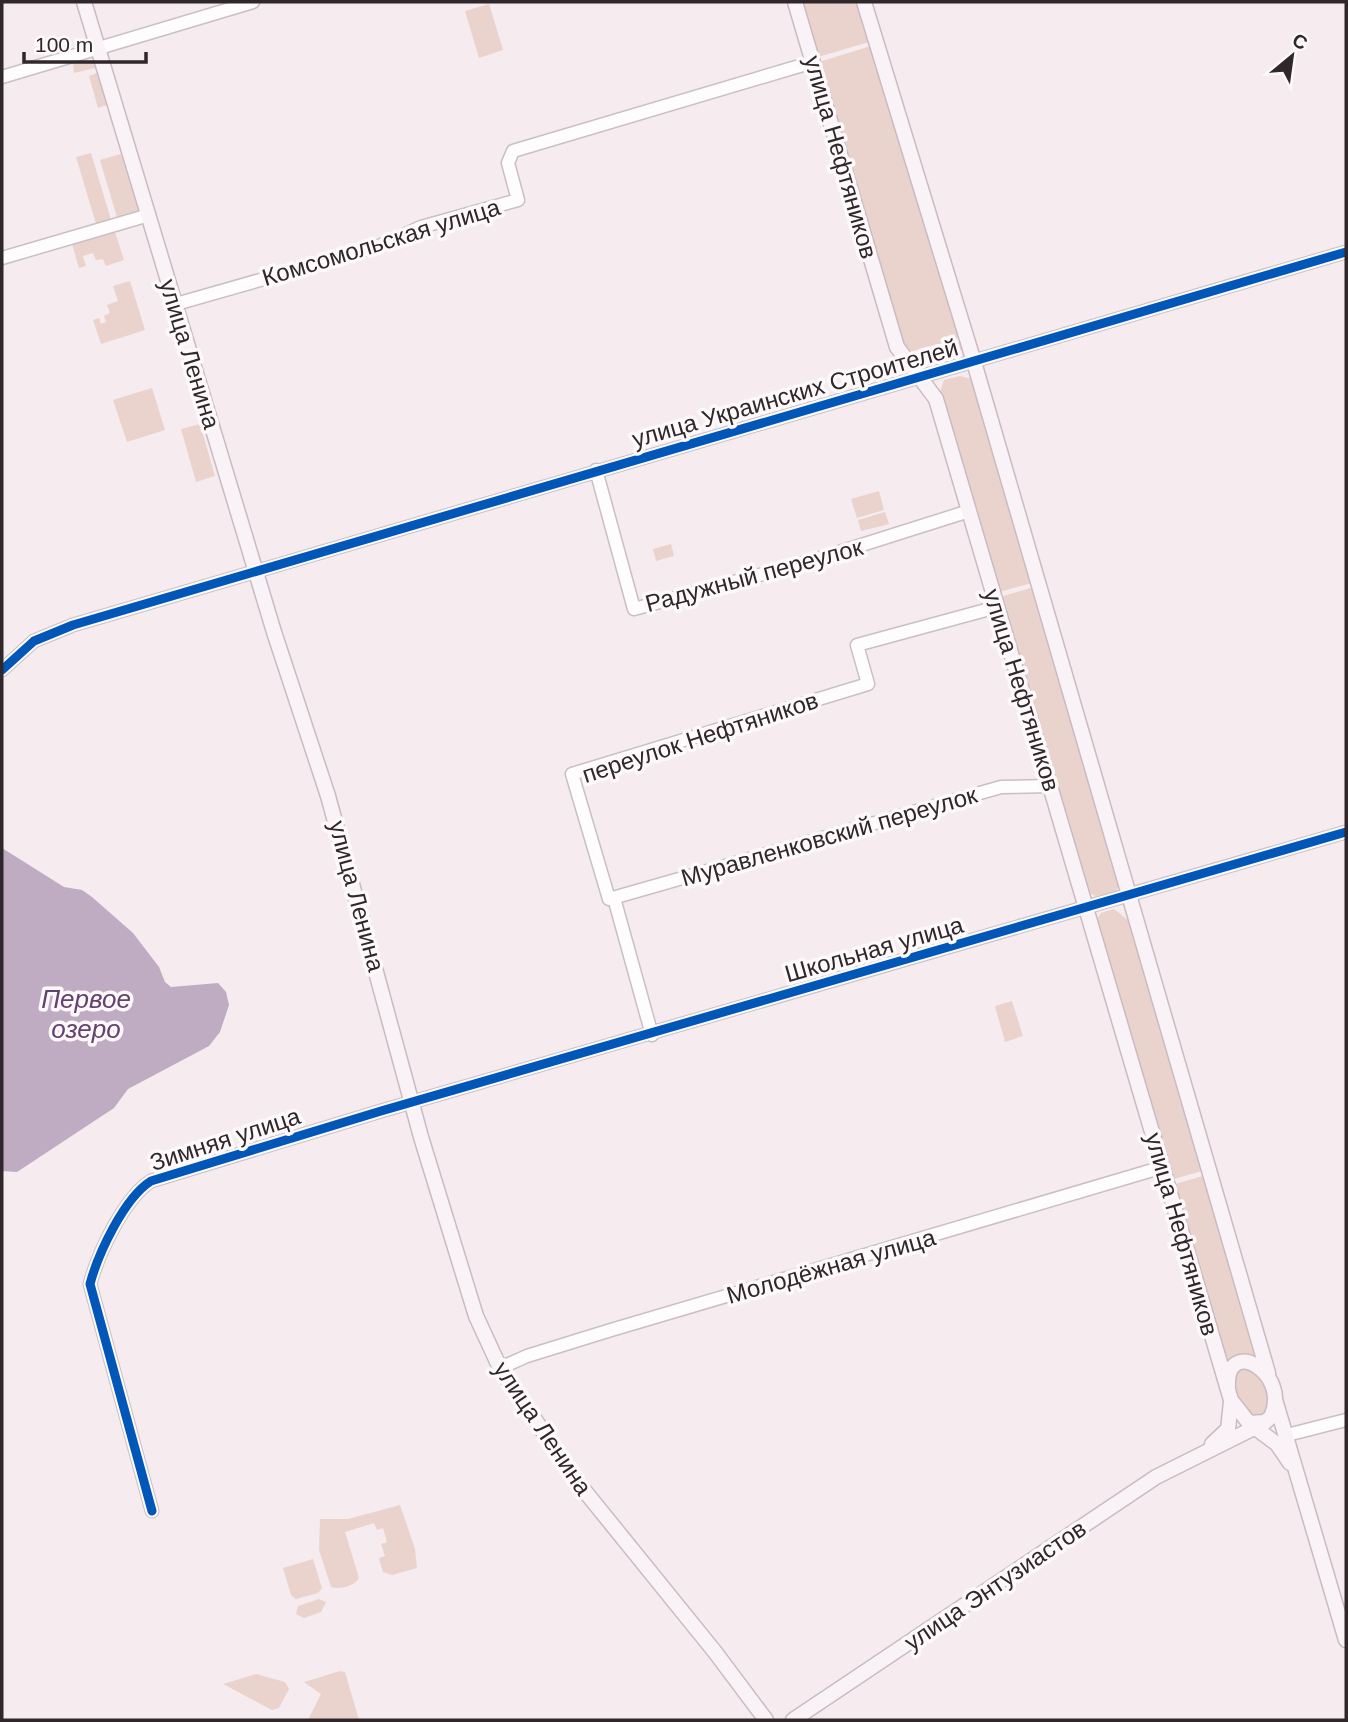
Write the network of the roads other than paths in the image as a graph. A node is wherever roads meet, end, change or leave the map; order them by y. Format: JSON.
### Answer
{"nodes":[{"id":1,"x":84,"y":2,"type":"edge"},
{"id":2,"x":253,"y":2,"type":"edge"},
{"id":3,"x":795,"y":2,"type":"edge"},
{"id":4,"x":864,"y":2,"type":"edge"},
{"id":5,"x":98,"y":48,"type":"junction"},
{"id":6,"x":813,"y":62,"type":"junction"},
{"id":7,"x":2,"y":77,"type":"edge"},
{"id":8,"x":149,"y":215,"type":"junction"},
{"id":9,"x":1346,"y":253,"type":"edge"},
{"id":10,"x":2,"y":258,"type":"edge"},
{"id":11,"x":176,"y":304,"type":"junction"},
{"id":12,"x":974,"y":362,"type":"junction"},
{"id":13,"x":919,"y":376,"type":"junction"},
{"id":14,"x":596,"y":470,"type":"junction"},
{"id":15,"x":969,"y":511,"type":"junction"},
{"id":16,"x":256,"y":572,"type":"junction"},
{"id":17,"x":997,"y":607,"type":"junction"},
{"id":18,"x":2,"y":670,"type":"edge"},
{"id":19,"x":1051,"y":786,"type":"junction"},
{"id":20,"x":1346,"y":832,"type":"edge"},
{"id":21,"x":1128,"y":896,"type":"junction"},
{"id":22,"x":611,"y":899,"type":"junction"},
{"id":23,"x":1086,"y":908,"type":"junction"},
{"id":24,"x":652,"y":1035,"type":"junction"},
{"id":25,"x":412,"y":1103,"type":"junction"},
{"id":26,"x":1163,"y":1167,"type":"junction"},
{"id":27,"x":500,"y":1368,"type":"junction"},
{"id":28,"x":1269,"y":1377,"type":"junction"},
{"id":29,"x":1274,"y":1393,"type":"junction"},
{"id":30,"x":1229,"y":1394,"type":"junction"},
{"id":31,"x":1346,"y":1420,"type":"edge"},
{"id":32,"x":1257,"y":1424,"type":"junction"},
{"id":33,"x":1238,"y":1438,"type":"junction"},
{"id":34,"x":1282,"y":1439,"type":"junction"},
{"id":35,"x":1200,"y":1454,"type":"junction"},
{"id":36,"x":152,"y":1511,"type":"dead end"},
{"id":37,"x":1346,"y":1640,"type":"edge"},
{"id":38,"x":766,"y":1720,"type":"edge"},
{"id":39,"x":793,"y":1720,"type":"edge"}],
"edges":[{"from":1,"to":5,"type":"main road","name":"улица Ленина"},
{"from":2,"to":5,"type":"street"},
{"from":3,"to":6,"type":"main road","name":"улица Нефтяников"},
{"from":4,"to":12,"type":"main road","name":"улица Нефтяников"},
{"from":5,"to":7,"type":"street"},
{"from":5,"to":8,"type":"main road","name":"улица Ленина"},
{"from":6,"to":11,"type":"street","name":"Комсомольская улица"},
{"from":6,"to":13,"type":"main road","name":"улица Нефтяников"},
{"from":8,"to":10,"type":"street"},
{"from":8,"to":11,"type":"main road","name":"улица Ленина"},
{"from":9,"to":12,"type":"street","name":"улица Украинских Строителей"},
{"from":11,"to":16,"type":"main road","name":"улица Ленина"},
{"from":12,"to":13,"type":"street","name":"улица Украинских Строителей"},
{"from":12,"to":21,"type":"main road","name":"улица Нефтяников"},
{"from":13,"to":14,"type":"street","name":"улица Украинских Строителей"},
{"from":13,"to":15,"type":"main road","name":"улица Нефтяников"},
{"from":14,"to":15,"type":"street","name":"Радужный переулок"},
{"from":14,"to":16,"type":"street","name":"улица Украинских Строителей"},
{"from":15,"to":17,"type":"main road","name":"улица Нефтяников"},
{"from":16,"to":18,"type":"street","name":"улица Украинских Строителей"},
{"from":16,"to":25,"type":"main road","name":"улица Ленина"},
{"from":17,"to":19,"type":"main road","name":"улица Нефтяников"},
{"from":17,"to":22,"type":"street","name":"переулок Нефтяников"},
{"from":19,"to":22,"type":"street","name":"Муравленковский переулок"},
{"from":19,"to":23,"type":"main road","name":"улица Нефтяников"},
{"from":20,"to":21,"type":"street","name":"Школьная улица"},
{"from":21,"to":23,"type":"street","name":"Школьная улица"},
{"from":21,"to":28,"type":"main road","name":"улица Нефтяников"},
{"from":22,"to":24,"type":"street","name":"переулок Нефтяников"},
{"from":23,"to":24,"type":"street","name":"Школьная улица"},
{"from":23,"to":26,"type":"main road","name":"улица Нефтяников"},
{"from":24,"to":25,"type":"street","name":"Школьная улица"},
{"from":25,"to":27,"type":"main road","name":"улица Ленина"},
{"from":25,"to":36,"type":"street","name":"Зимняя улица"},
{"from":26,"to":27,"type":"street","name":"Молодёжная улица"},
{"from":26,"to":30,"type":"main road","name":"улица Нефтяников"},
{"from":27,"to":38,"type":"main road","name":"улица Ленина"},
{"from":28,"to":29,"type":"main road","name":"улица Нефтяников"},
{"from":28,"to":30,"type":"main road","name":"улица Нефтяников"},
{"from":29,"to":32,"type":"main road"},
{"from":29,"to":34,"type":"main road","name":"улица Нефтяников"},
{"from":30,"to":32,"type":"main road","name":"улица Нефтяников"},
{"from":30,"to":35,"type":"main road","name":"улица Энтузиастов"},
{"from":31,"to":34,"type":"street"},
{"from":32,"to":33,"type":"main road","name":"улица Энтузиастов"},
{"from":32,"to":34,"type":"main road","name":"улица Нефтяников"},
{"from":33,"to":34,"type":"main road"},
{"from":33,"to":35,"type":"main road","name":"улица Энтузиастов"},
{"from":34,"to":37,"type":"main road","name":"улица Нефтяников"},
{"from":35,"to":39,"type":"main road","name":"улица Энтузиастов"}]}
